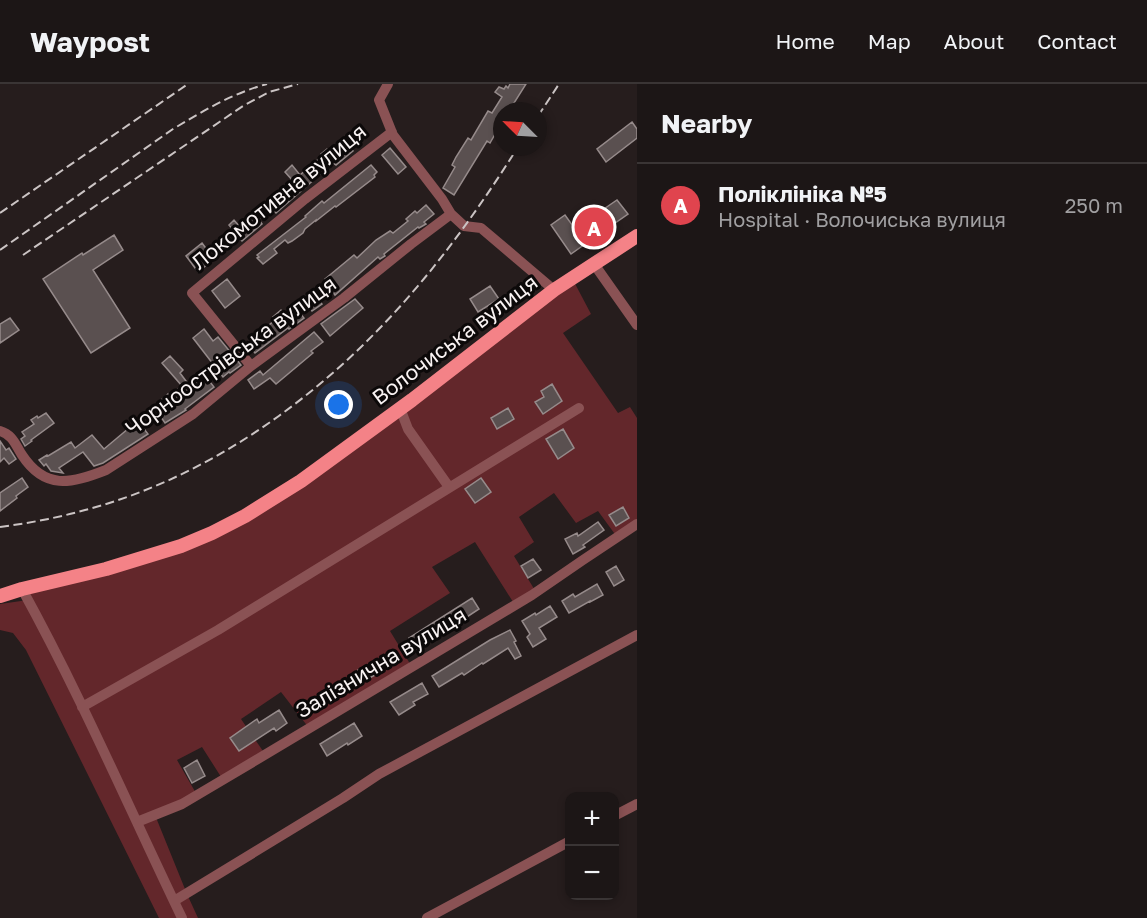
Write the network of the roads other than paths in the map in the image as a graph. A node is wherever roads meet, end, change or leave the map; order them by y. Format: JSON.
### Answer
{"nodes":[{"id":1,"x":388,"y":84,"type":"edge"},
{"id":2,"x":392,"y":132,"type":"junction"},
{"id":3,"x":452,"y":214,"type":"junction"},
{"id":4,"x":637,"y":236,"type":"edge"},
{"id":5,"x":594,"y":264,"type":"junction"},
{"id":6,"x":554,"y":290,"type":"junction"},
{"id":7,"x":637,"y":325,"type":"edge"},
{"id":8,"x":251,"y":366,"type":"junction"},
{"id":9,"x":400,"y":408,"type":"junction"},
{"id":10,"x":579,"y":408,"type":"dead end"},
{"id":11,"x":0,"y":431,"type":"edge"},
{"id":12,"x":450,"y":487,"type":"junction"},
{"id":13,"x":637,"y":524,"type":"edge"},
{"id":14,"x":22,"y":589,"type":"junction"},
{"id":15,"x":0,"y":596,"type":"edge"},
{"id":16,"x":637,"y":635,"type":"edge"},
{"id":17,"x":82,"y":707,"type":"junction"},
{"id":18,"x":637,"y":804,"type":"edge"},
{"id":19,"x":619,"y":814,"type":"edge"},
{"id":20,"x":137,"y":822,"type":"junction"},
{"id":21,"x":565,"y":844,"type":"edge"},
{"id":22,"x":174,"y":901,"type":"junction"},
{"id":23,"x":182,"y":918,"type":"edge"},
{"id":24,"x":427,"y":918,"type":"edge"}],
"edges":[{"from":1,"to":2,"type":"street"},
{"from":2,"to":3,"type":"street"},
{"from":2,"to":8,"type":"street","name":"Локомотивна вулиця"},
{"from":3,"to":6,"type":"street"},
{"from":3,"to":8,"type":"street","name":"Чорноострівська вулиця"},
{"from":4,"to":5,"type":"main road","name":"Волочиська вулиця"},
{"from":5,"to":6,"type":"main road","name":"Волочиська вулиця"},
{"from":5,"to":7,"type":"street"},
{"from":6,"to":9,"type":"main road","name":"Волочиська вулиця"},
{"from":8,"to":11,"type":"street","name":"Чорноострівська вулиця"},
{"from":9,"to":12,"type":"street"},
{"from":9,"to":14,"type":"main road","name":"Волочиська вулиця"},
{"from":10,"to":12,"type":"street"},
{"from":12,"to":17,"type":"street"},
{"from":13,"to":20,"type":"street","name":"Залізнична вулиця"},
{"from":14,"to":15,"type":"main road","name":"Волочиська вулиця"},
{"from":14,"to":17,"type":"street"},
{"from":16,"to":22,"type":"street"},
{"from":17,"to":20,"type":"street"},
{"from":18,"to":19,"type":"street"},
{"from":20,"to":22,"type":"street"},
{"from":21,"to":24,"type":"street"},
{"from":22,"to":23,"type":"street"}]}
